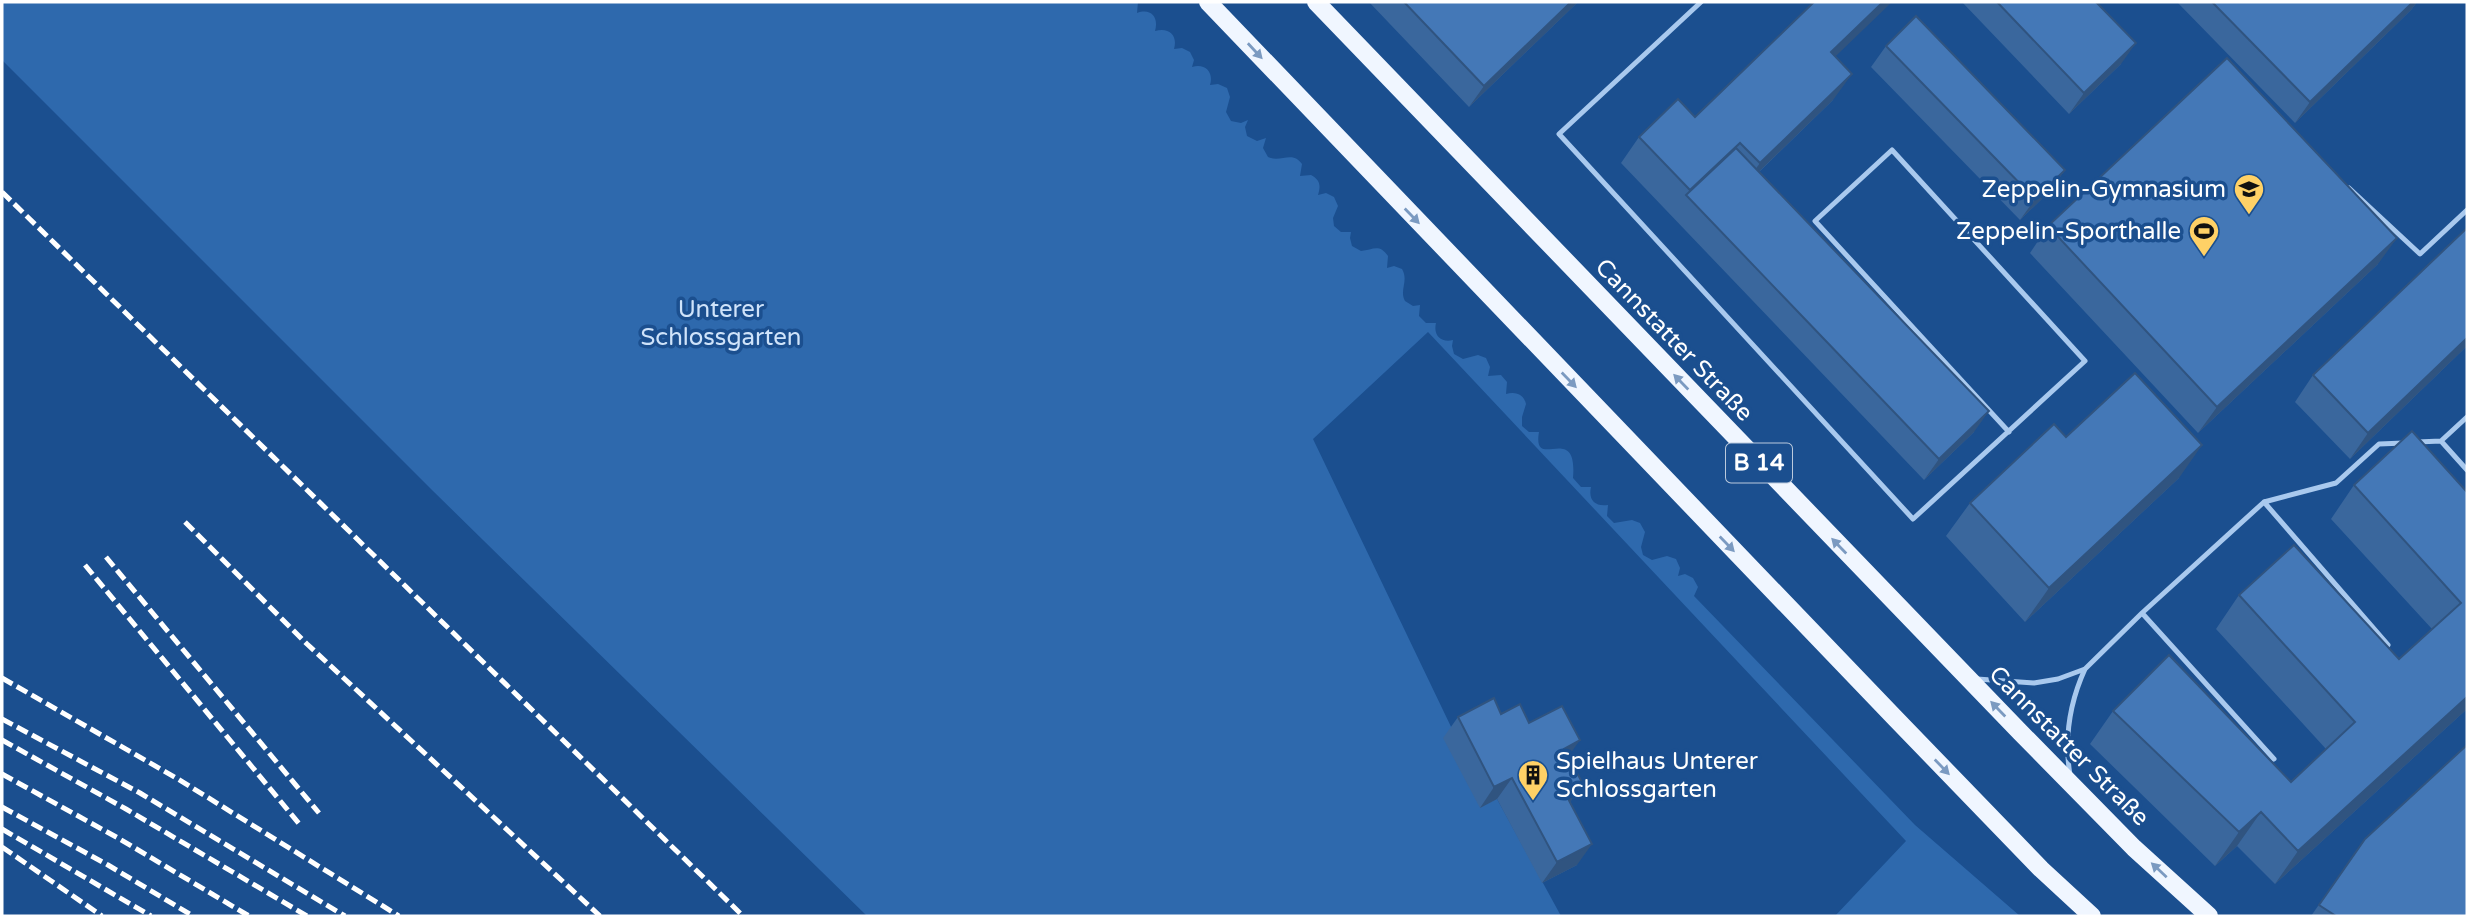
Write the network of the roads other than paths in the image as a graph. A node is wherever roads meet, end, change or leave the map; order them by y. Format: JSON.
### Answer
{"nodes":[{"id":1,"x":1208,"y":2,"type":"edge"},
{"id":2,"x":1316,"y":2,"type":"edge"},
{"id":3,"x":1701,"y":2,"type":"edge"},
{"id":4,"x":2338,"y":178,"type":"edge"},
{"id":5,"x":2467,"y":210,"type":"edge"},
{"id":6,"x":2467,"y":417,"type":"edge"},
{"id":7,"x":2009,"y":432,"type":"junction"},
{"id":8,"x":2441,"y":441,"type":"junction"},
{"id":9,"x":2467,"y":470,"type":"edge"},
{"id":10,"x":2264,"y":502,"type":"junction"},
{"id":11,"x":2143,"y":613,"type":"junction"},
{"id":12,"x":2388,"y":645,"type":"edge"},
{"id":13,"x":2085,"y":669,"type":"junction"},
{"id":14,"x":1964,"y":675,"type":"junction"},
{"id":15,"x":2274,"y":759,"type":"dead end"},
{"id":16,"x":2072,"y":785,"type":"junction"},
{"id":17,"x":2092,"y":916,"type":"edge"},
{"id":18,"x":2209,"y":916,"type":"edge"}],
"edges":[{"from":1,"to":17,"type":"main road","one_way":true},
{"from":14,"to":2,"type":"main road","name":"Cannstatter Straße","number":"B 14","one_way":true},
{"from":3,"to":7,"type":"lane"},
{"from":4,"to":5,"type":"lane"},
{"from":6,"to":8,"type":"lane"},
{"from":7,"to":7,"type":"lane"},
{"from":8,"to":9,"type":"lane"},
{"from":8,"to":10,"type":"lane"},
{"from":10,"to":11,"type":"lane"},
{"from":10,"to":12,"type":"lane"},
{"from":11,"to":13,"type":"lane"},
{"from":11,"to":15,"type":"lane"},
{"from":13,"to":14,"type":"lane"},
{"from":13,"to":16,"type":"lane"},
{"from":16,"to":14,"type":"main road","name":"Cannstatter Straße","number":"B 14","one_way":true},
{"from":18,"to":16,"type":"main road","name":"Cannstatter Straße","number":"B 14","one_way":true}]}
